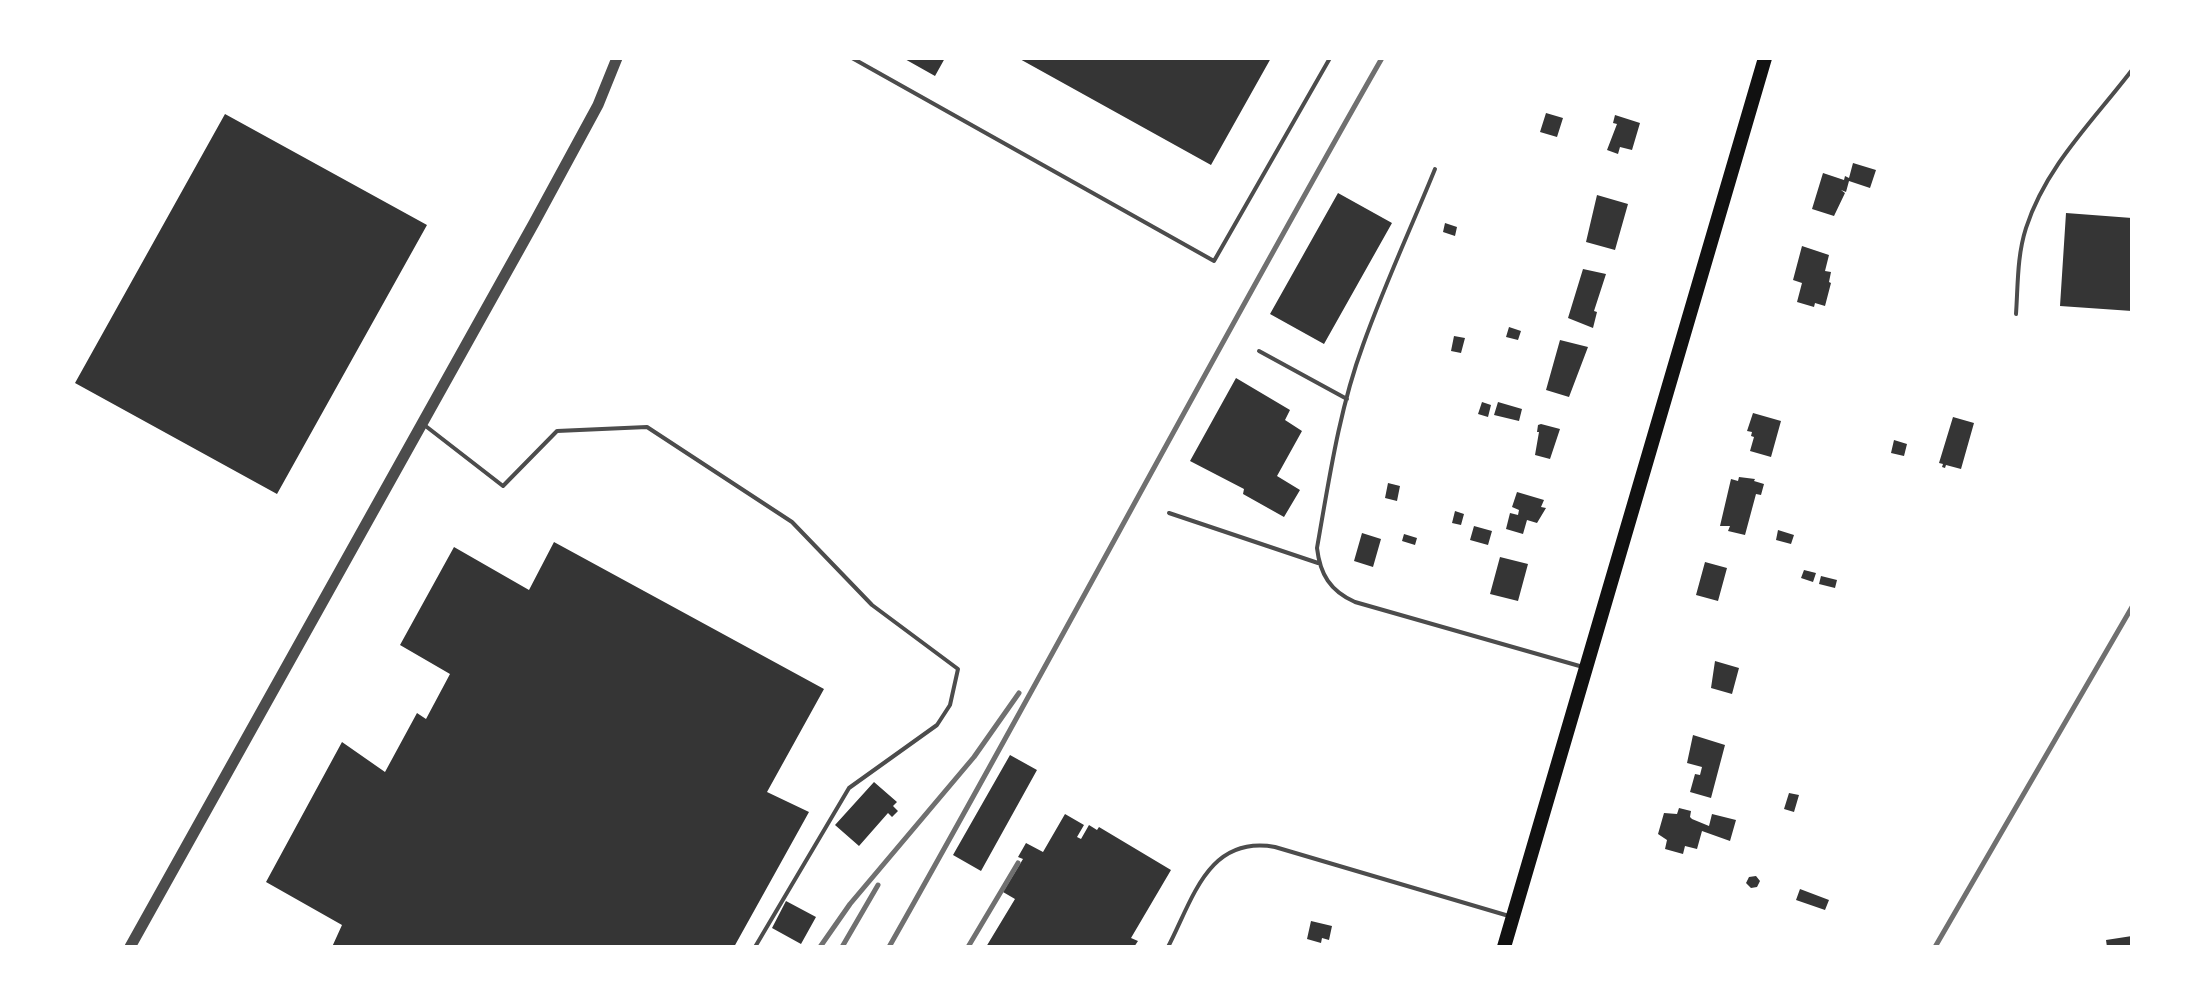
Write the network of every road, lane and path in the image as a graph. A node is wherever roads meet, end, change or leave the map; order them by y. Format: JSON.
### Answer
{"nodes":[{"id":1,"x":617,"y":58,"type":"edge"},
{"id":2,"x":852,"y":58,"type":"edge"},
{"id":3,"x":1330,"y":58,"type":"edge"},
{"id":4,"x":1765,"y":58,"type":"edge"},
{"id":5,"x":2132,"y":70,"type":"edge"},
{"id":6,"x":1435,"y":169,"type":"dead end"},
{"id":7,"x":2016,"y":314,"type":"dead end"},
{"id":8,"x":1259,"y":351,"type":"dead end"},
{"id":9,"x":1347,"y":399,"type":"junction"},
{"id":10,"x":422,"y":423,"type":"junction"},
{"id":11,"x":1169,"y":513,"type":"dead end"},
{"id":12,"x":1318,"y":563,"type":"junction"},
{"id":13,"x":1586,"y":668,"type":"junction"},
{"id":14,"x":1513,"y":917,"type":"junction"},
{"id":15,"x":130,"y":947,"type":"edge"},
{"id":16,"x":755,"y":947,"type":"edge"},
{"id":17,"x":1168,"y":947,"type":"edge"},
{"id":18,"x":1504,"y":947,"type":"edge"}],
"edges":[{"from":1,"to":10,"type":"street"},
{"from":2,"to":3,"type":"lane"},
{"from":4,"to":13,"type":"main road"},
{"from":5,"to":7,"type":"lane"},
{"from":6,"to":9,"type":"lane"},
{"from":8,"to":9,"type":"lane"},
{"from":9,"to":12,"type":"lane"},
{"from":10,"to":15,"type":"street"},
{"from":10,"to":16,"type":"lane"},
{"from":11,"to":12,"type":"lane"},
{"from":12,"to":13,"type":"lane"},
{"from":13,"to":14,"type":"main road"},
{"from":14,"to":17,"type":"lane"},
{"from":14,"to":18,"type":"main road"}]}
